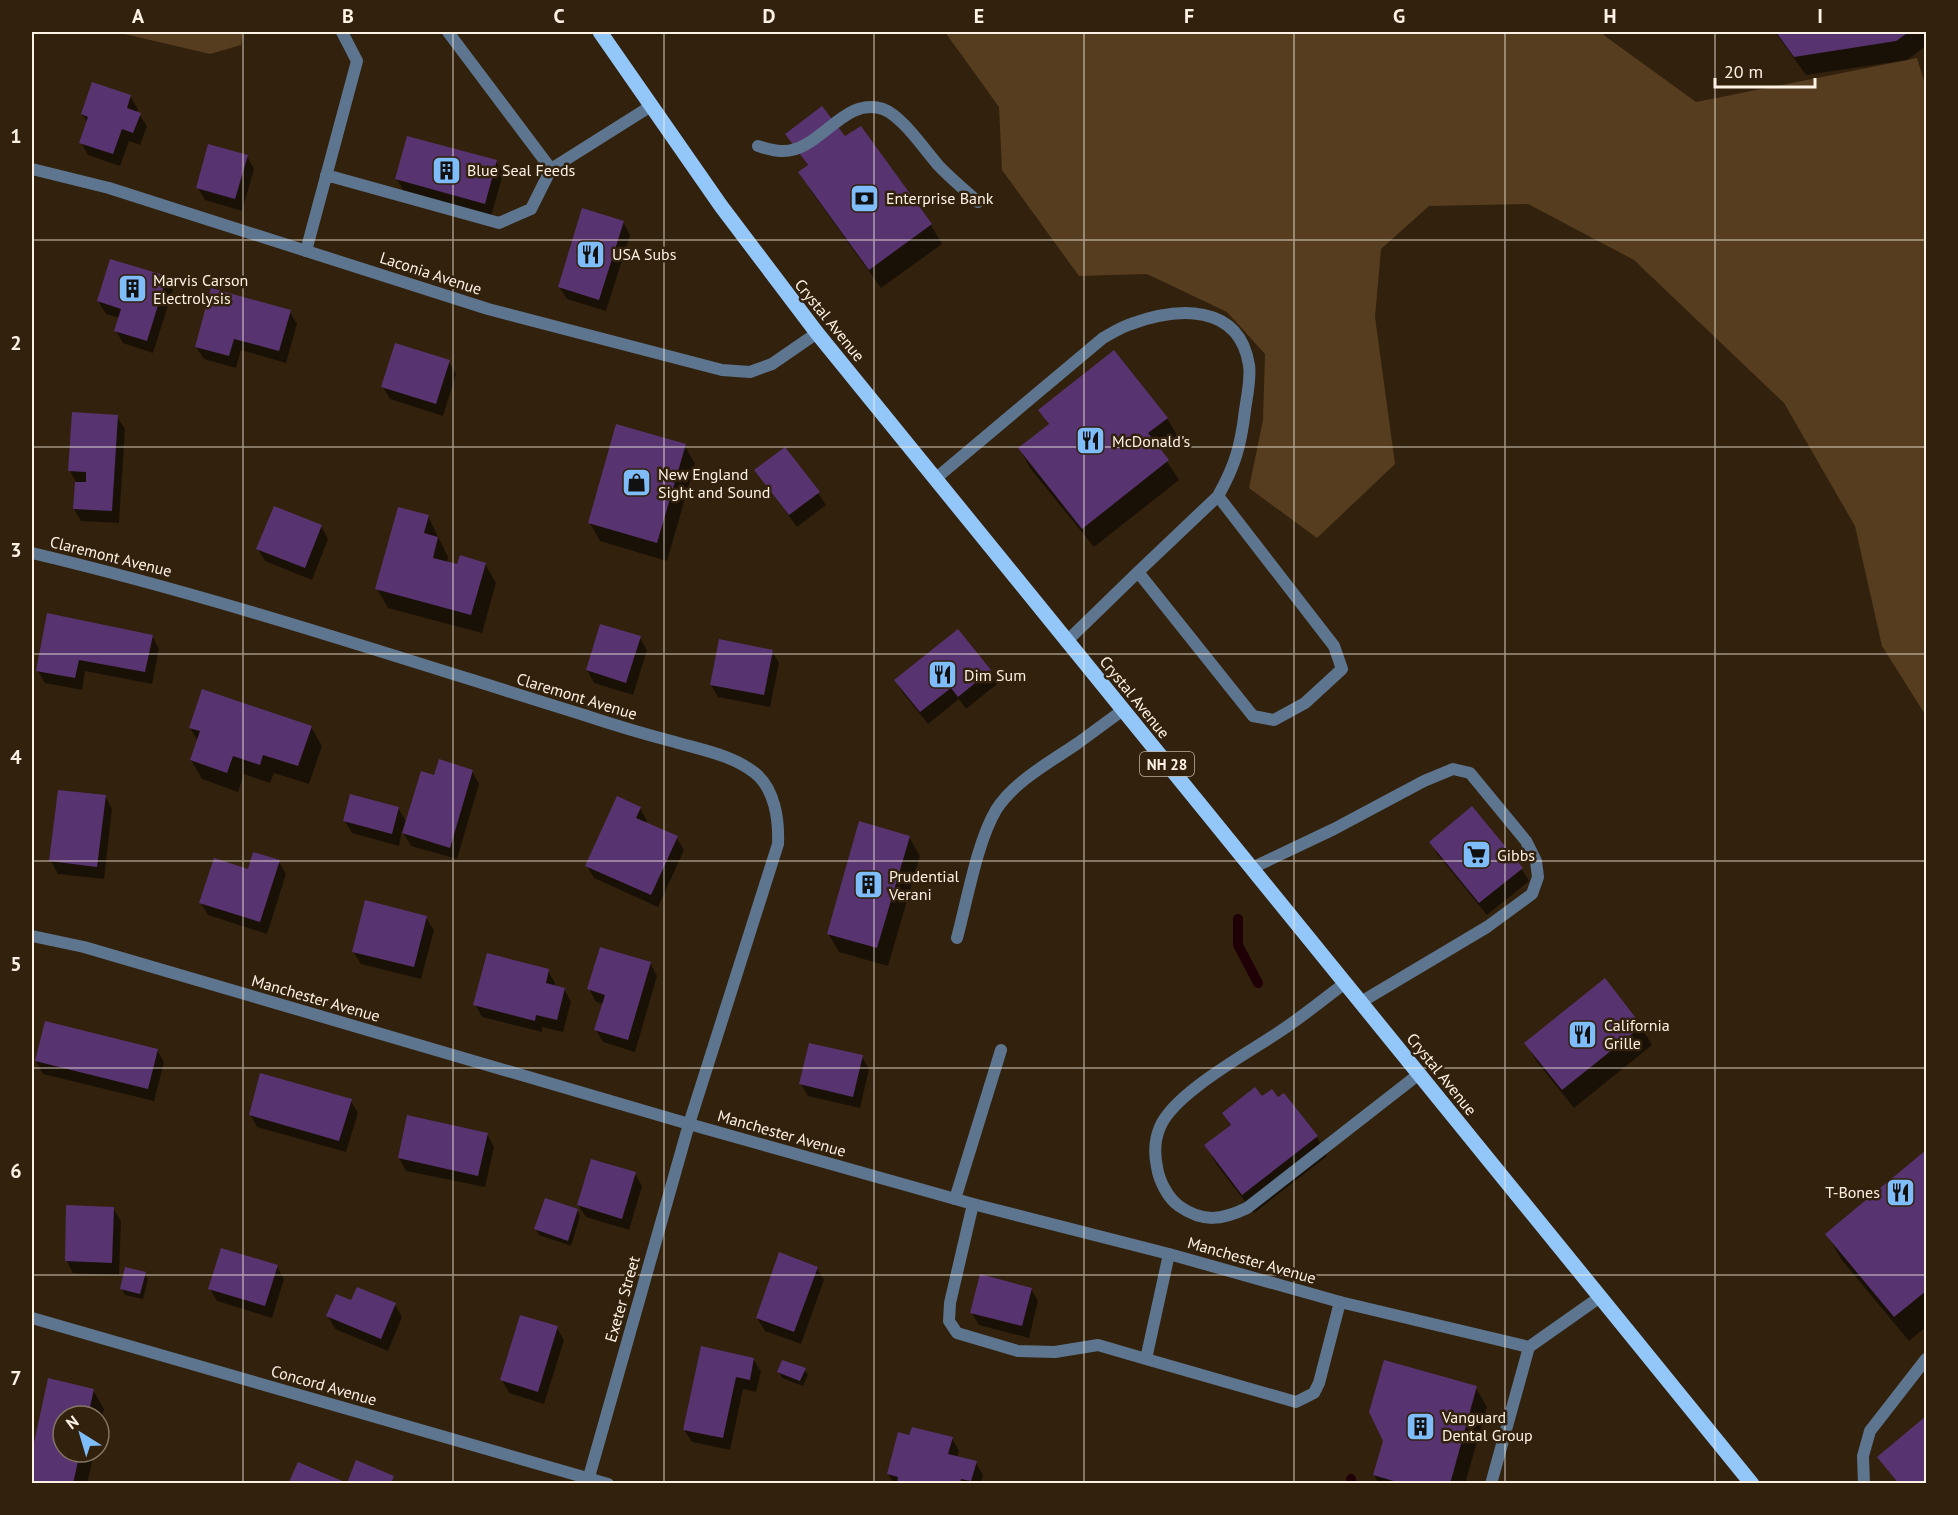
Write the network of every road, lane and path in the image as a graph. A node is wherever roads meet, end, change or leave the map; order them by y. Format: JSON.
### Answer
{"nodes":[{"id":1,"x":342,"y":32,"type":"edge"},
{"id":2,"x":448,"y":32,"type":"edge"},
{"id":3,"x":600,"y":32,"type":"edge"},
{"id":4,"x":651,"y":106,"type":"junction"},
{"id":5,"x":758,"y":146,"type":"dead end"},
{"id":6,"x":32,"y":169,"type":"edge"},
{"id":7,"x":551,"y":169,"type":"junction"},
{"id":8,"x":326,"y":175,"type":"junction"},
{"id":9,"x":978,"y":202,"type":"dead end"},
{"id":10,"x":306,"y":251,"type":"junction"},
{"id":11,"x":817,"y":333,"type":"junction"},
{"id":12,"x":935,"y":479,"type":"junction"},
{"id":13,"x":1218,"y":496,"type":"junction"},
{"id":14,"x":32,"y":553,"type":"edge"},
{"id":15,"x":1138,"y":572,"type":"junction"},
{"id":16,"x":1066,"y":642,"type":"junction"},
{"id":17,"x":1123,"y":710,"type":"junction"},
{"id":18,"x":1252,"y":868,"type":"junction"},
{"id":19,"x":32,"y":936,"type":"edge"},
{"id":20,"x":957,"y":938,"type":"dead end"},
{"id":21,"x":1345,"y":983,"type":"junction"},
{"id":22,"x":1360,"y":1002,"type":"junction"},
{"id":23,"x":1000,"y":1050,"type":"dead end"},
{"id":24,"x":1419,"y":1074,"type":"junction"},
{"id":25,"x":689,"y":1124,"type":"junction"},
{"id":26,"x":955,"y":1199,"type":"junction"},
{"id":27,"x":973,"y":1204,"type":"junction"},
{"id":28,"x":1169,"y":1254,"type":"junction"},
{"id":29,"x":1600,"y":1297,"type":"junction"},
{"id":30,"x":1340,"y":1302,"type":"junction"},
{"id":31,"x":32,"y":1318,"type":"edge"},
{"id":32,"x":1529,"y":1347,"type":"junction"},
{"id":33,"x":1146,"y":1359,"type":"junction"},
{"id":34,"x":1926,"y":1359,"type":"edge"},
{"id":35,"x":588,"y":1481,"type":"edge"},
{"id":36,"x":608,"y":1484,"type":"edge"},
{"id":37,"x":1491,"y":1484,"type":"edge"},
{"id":38,"x":1752,"y":1484,"type":"edge"},
{"id":39,"x":1864,"y":1484,"type":"edge"}],
"edges":[{"from":1,"to":8,"type":"street"},
{"from":2,"to":7,"type":"street"},
{"from":3,"to":4,"type":"main road","name":"Crystal Avenue","number":"NH 28"},
{"from":4,"to":7,"type":"street"},
{"from":4,"to":11,"type":"main road","name":"Crystal Avenue","number":"NH 28"},
{"from":5,"to":9,"type":"street"},
{"from":6,"to":10,"type":"street","name":"Laconia Avenue"},
{"from":7,"to":8,"type":"street"},
{"from":8,"to":10,"type":"street"},
{"from":10,"to":11,"type":"street","name":"Laconia Avenue"},
{"from":11,"to":12,"type":"main road","name":"Crystal Avenue","number":"NH 28"},
{"from":12,"to":13,"type":"street"},
{"from":12,"to":16,"type":"main road","name":"Crystal Avenue","number":"NH 28"},
{"from":13,"to":15,"type":"street"},
{"from":13,"to":15,"type":"street"},
{"from":14,"to":25,"type":"street","name":"Claremont Avenue"},
{"from":15,"to":16,"type":"street"},
{"from":16,"to":17,"type":"main road","name":"Crystal Avenue","number":"NH 28"},
{"from":17,"to":18,"type":"main road","name":"Crystal Avenue","number":"NH 28"},
{"from":17,"to":20,"type":"street"},
{"from":18,"to":21,"type":"main road","name":"Crystal Avenue","number":"NH 28"},
{"from":18,"to":22,"type":"street"},
{"from":19,"to":25,"type":"street","name":"Manchester Avenue"},
{"from":21,"to":22,"type":"main road","name":"Crystal Avenue","number":"NH 28"},
{"from":21,"to":24,"type":"street"},
{"from":22,"to":24,"type":"main road","name":"Crystal Avenue","number":"NH 28"},
{"from":23,"to":26,"type":"street"},
{"from":24,"to":29,"type":"main road","name":"Crystal Avenue","number":"NH 28"},
{"from":25,"to":26,"type":"street","name":"Manchester Avenue"},
{"from":25,"to":35,"type":"street","name":"Exeter Street"},
{"from":26,"to":27,"type":"street","name":"Manchester Avenue"},
{"from":27,"to":28,"type":"street","name":"Manchester Avenue"},
{"from":27,"to":33,"type":"street"},
{"from":28,"to":30,"type":"street","name":"Manchester Avenue"},
{"from":28,"to":33,"type":"street"},
{"from":29,"to":32,"type":"street"},
{"from":29,"to":38,"type":"main road","name":"Crystal Avenue","number":"NH 28"},
{"from":30,"to":32,"type":"street","name":"Manchester Avenue"},
{"from":30,"to":33,"type":"street"},
{"from":31,"to":35,"type":"street","name":"Concord Avenue"},
{"from":32,"to":37,"type":"street"},
{"from":34,"to":39,"type":"street"},
{"from":35,"to":36,"type":"street","name":"Concord Avenue"}]}
